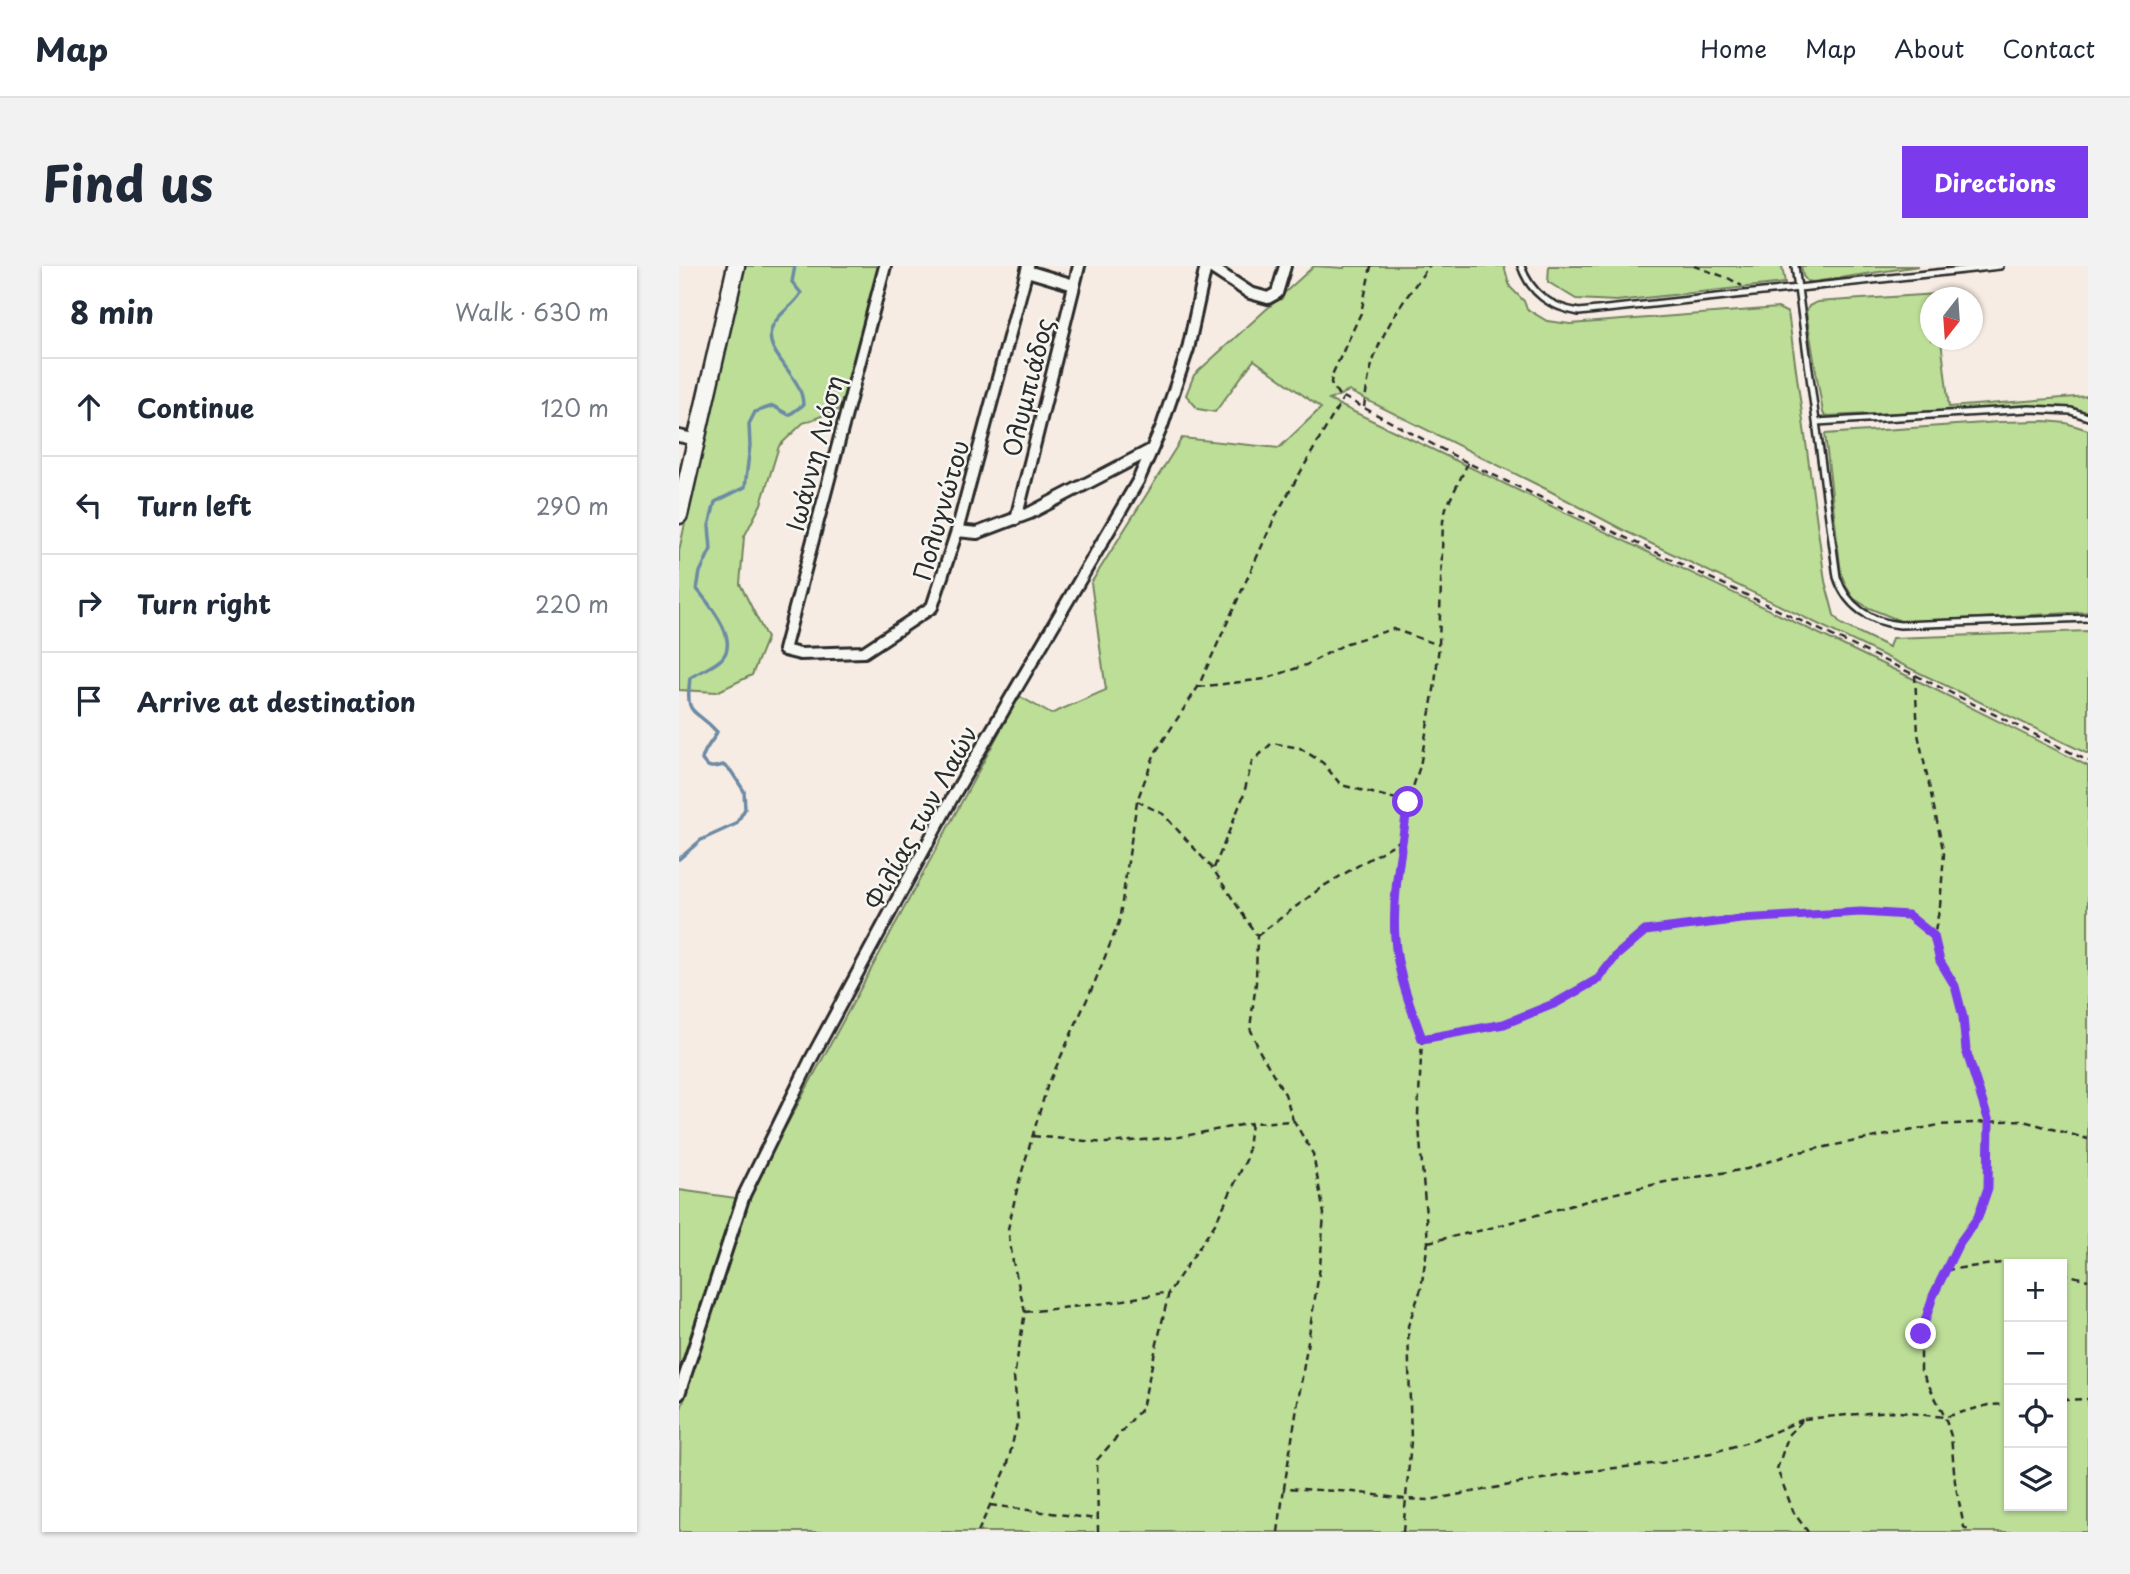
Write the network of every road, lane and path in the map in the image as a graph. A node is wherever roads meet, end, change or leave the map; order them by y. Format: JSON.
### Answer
{"nodes":[{"id":1,"x":736,"y":266,"type":"edge"},
{"id":2,"x":885,"y":266,"type":"edge"},
{"id":3,"x":1079,"y":266,"type":"edge"},
{"id":4,"x":1208,"y":266,"type":"edge"},
{"id":5,"x":1285,"y":266,"type":"edge"},
{"id":6,"x":1371,"y":266,"type":"edge"},
{"id":7,"x":1429,"y":266,"type":"edge"},
{"id":8,"x":1521,"y":266,"type":"edge"},
{"id":9,"x":1694,"y":266,"type":"edge"},
{"id":10,"x":1795,"y":266,"type":"edge"},
{"id":11,"x":2000,"y":266,"type":"edge"},
{"id":12,"x":1028,"y":269,"type":"edge"},
{"id":13,"x":1074,"y":285,"type":"junction"},
{"id":14,"x":1799,"y":289,"type":"junction"},
{"id":15,"x":1748,"y":295,"type":"junction"},
{"id":16,"x":1343,"y":398,"type":"junction"},
{"id":17,"x":1364,"y":408,"type":"junction"},
{"id":18,"x":2088,"y":416,"type":"edge"},
{"id":19,"x":1817,"y":422,"type":"junction"},
{"id":20,"x":679,"y":436,"type":"edge"},
{"id":21,"x":697,"y":439,"type":"junction"},
{"id":22,"x":1151,"y":450,"type":"junction"},
{"id":23,"x":1468,"y":463,"type":"junction"},
{"id":24,"x":679,"y":515,"type":"edge"},
{"id":25,"x":1016,"y":519,"type":"junction"},
{"id":26,"x":957,"y":531,"type":"junction"},
{"id":27,"x":2088,"y":618,"type":"edge"},
{"id":28,"x":1439,"y":645,"type":"junction"},
{"id":29,"x":784,"y":650,"type":"joint"},
{"id":30,"x":1915,"y":675,"type":"junction"},
{"id":31,"x":1198,"y":687,"type":"junction"},
{"id":32,"x":2088,"y":761,"type":"edge"},
{"id":33,"x":1137,"y":801,"type":"junction"},
{"id":34,"x":1408,"y":802,"type":"junction"},
{"id":35,"x":1403,"y":838,"type":"junction"},
{"id":36,"x":1213,"y":869,"type":"junction"},
{"id":37,"x":1257,"y":936,"type":"junction"},
{"id":38,"x":1934,"y":936,"type":"junction"},
{"id":39,"x":1422,"y":1039,"type":"junction"},
{"id":40,"x":1294,"y":1121,"type":"junction"},
{"id":41,"x":1989,"y":1122,"type":"junction"},
{"id":42,"x":1251,"y":1123,"type":"junction"},
{"id":43,"x":1033,"y":1136,"type":"junction"},
{"id":44,"x":2088,"y":1139,"type":"edge"},
{"id":45,"x":1428,"y":1242,"type":"junction"},
{"id":46,"x":2004,"y":1263,"type":"edge"},
{"id":47,"x":1946,"y":1270,"type":"junction"},
{"id":48,"x":2067,"y":1274,"type":"edge"},
{"id":49,"x":2088,"y":1280,"type":"edge"},
{"id":50,"x":1170,"y":1292,"type":"junction"},
{"id":51,"x":1025,"y":1312,"type":"junction"},
{"id":52,"x":679,"y":1394,"type":"edge"},
{"id":53,"x":2067,"y":1399,"type":"edge"},
{"id":54,"x":2088,"y":1399,"type":"edge"},
{"id":55,"x":2004,"y":1404,"type":"edge"},
{"id":56,"x":1945,"y":1417,"type":"junction"},
{"id":57,"x":1804,"y":1419,"type":"junction"},
{"id":58,"x":1285,"y":1488,"type":"junction"},
{"id":59,"x":1404,"y":1499,"type":"junction"},
{"id":60,"x":990,"y":1505,"type":"junction"},
{"id":61,"x":1096,"y":1519,"type":"junction"},
{"id":62,"x":978,"y":1532,"type":"edge"},
{"id":63,"x":1098,"y":1532,"type":"edge"},
{"id":64,"x":1278,"y":1532,"type":"edge"},
{"id":65,"x":1403,"y":1532,"type":"edge"},
{"id":66,"x":1808,"y":1532,"type":"edge"},
{"id":67,"x":1970,"y":1532,"type":"edge"}],
"edges":[{"from":1,"to":21,"type":"street"},
{"from":2,"to":29,"type":"street","name":"Ιωάννη Λιόση"},
{"from":3,"to":13,"type":"street","name":"Ολυμπιάδος"},
{"from":4,"to":5,"type":"street"},
{"from":4,"to":22,"type":"street","name":"Φιλίας των Λαών"},
{"from":6,"to":16,"type":"path"},
{"from":7,"to":17,"type":"path"},
{"from":8,"to":15,"type":"lane"},
{"from":9,"to":15,"type":"path"},
{"from":10,"to":14,"type":"lane"},
{"from":11,"to":14,"type":"lane"},
{"from":12,"to":13,"type":"street"},
{"from":12,"to":26,"type":"street","name":"Πολυγνώτου"},
{"from":13,"to":25,"type":"street","name":"Ολυμπιάδος"},
{"from":14,"to":15,"type":"lane"},
{"from":14,"to":19,"type":"lane"},
{"from":16,"to":17,"type":"path"},
{"from":16,"to":31,"type":"path"},
{"from":17,"to":23,"type":"path"},
{"from":18,"to":19,"type":"lane"},
{"from":19,"to":27,"type":"lane"},
{"from":20,"to":21,"type":"street"},
{"from":21,"to":24,"type":"street"},
{"from":22,"to":25,"type":"street"},
{"from":22,"to":52,"type":"street","name":"Φιλίας των Λαών"},
{"from":23,"to":28,"type":"path"},
{"from":23,"to":30,"type":"path"},
{"from":25,"to":26,"type":"street"},
{"from":26,"to":29,"type":"street","name":"Πολυγνώτου"},
{"from":28,"to":31,"type":"path"},
{"from":28,"to":34,"type":"path"},
{"from":30,"to":32,"type":"path"},
{"from":30,"to":38,"type":"path"},
{"from":31,"to":33,"type":"path"},
{"from":33,"to":36,"type":"path"},
{"from":33,"to":43,"type":"path"},
{"from":34,"to":35,"type":"path"},
{"from":34,"to":36,"type":"path"},
{"from":35,"to":37,"type":"path"},
{"from":35,"to":39,"type":"path"},
{"from":36,"to":37,"type":"path"},
{"from":37,"to":40,"type":"path"},
{"from":38,"to":39,"type":"path"},
{"from":38,"to":41,"type":"path"},
{"from":39,"to":45,"type":"path"},
{"from":40,"to":42,"type":"path"},
{"from":40,"to":58,"type":"path"},
{"from":41,"to":44,"type":"path"},
{"from":41,"to":45,"type":"path"},
{"from":41,"to":47,"type":"path"},
{"from":42,"to":43,"type":"path"},
{"from":42,"to":50,"type":"path"},
{"from":43,"to":51,"type":"path"},
{"from":45,"to":59,"type":"path"},
{"from":46,"to":47,"type":"path"},
{"from":47,"to":56,"type":"path"},
{"from":48,"to":49,"type":"path"},
{"from":50,"to":51,"type":"path"},
{"from":50,"to":61,"type":"path"},
{"from":51,"to":60,"type":"path"},
{"from":53,"to":54,"type":"path"},
{"from":55,"to":56,"type":"path"},
{"from":56,"to":57,"type":"path"},
{"from":56,"to":67,"type":"path"},
{"from":57,"to":59,"type":"path"},
{"from":57,"to":66,"type":"path"},
{"from":58,"to":59,"type":"path"},
{"from":58,"to":64,"type":"path"},
{"from":59,"to":65,"type":"path"},
{"from":60,"to":61,"type":"path"},
{"from":60,"to":62,"type":"path"},
{"from":61,"to":63,"type":"path"}]}
